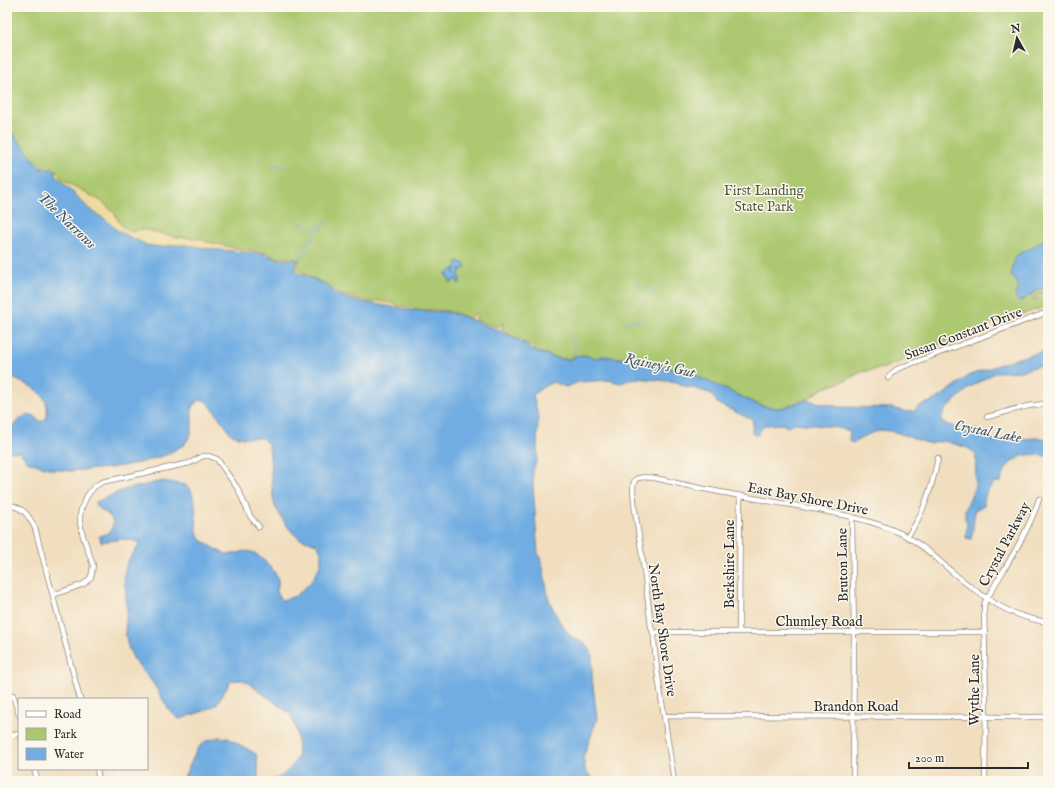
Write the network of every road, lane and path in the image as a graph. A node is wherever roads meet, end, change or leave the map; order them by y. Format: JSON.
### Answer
{"nodes":[{"id":1,"x":1048,"y":312,"type":"edge"},
{"id":2,"x":888,"y":378,"type":"dead end"},
{"id":3,"x":1048,"y":404,"type":"edge"},
{"id":4,"x":987,"y":417,"type":"dead end"},
{"id":5,"x":938,"y":458,"type":"dead end"},
{"id":6,"x":634,"y":482,"type":"joint"},
{"id":7,"x":740,"y":496,"type":"junction"},
{"id":8,"x":1039,"y":499,"type":"dead end"},
{"id":9,"x":7,"y":504,"type":"edge"},
{"id":10,"x":852,"y":517,"type":"junction"},
{"id":11,"x":259,"y":527,"type":"dead end"},
{"id":12,"x":907,"y":537,"type":"junction"},
{"id":13,"x":53,"y":595,"type":"junction"},
{"id":14,"x":987,"y":599,"type":"junction"},
{"id":15,"x":1048,"y":622,"type":"edge"},
{"id":16,"x":739,"y":632,"type":"junction"},
{"id":17,"x":854,"y":632,"type":"junction"},
{"id":18,"x":985,"y":632,"type":"junction"},
{"id":19,"x":654,"y":635,"type":"junction"},
{"id":20,"x":13,"y":695,"type":"dead end"},
{"id":21,"x":80,"y":698,"type":"edge"},
{"id":22,"x":18,"y":712,"type":"edge"},
{"id":23,"x":664,"y":716,"type":"junction"},
{"id":24,"x":1048,"y":716,"type":"edge"},
{"id":25,"x":853,"y":717,"type":"junction"},
{"id":26,"x":986,"y":717,"type":"junction"},
{"id":27,"x":18,"y":734,"type":"edge"},
{"id":28,"x":7,"y":736,"type":"edge"},
{"id":29,"x":34,"y":770,"type":"edge"},
{"id":30,"x":97,"y":770,"type":"edge"},
{"id":31,"x":38,"y":781,"type":"edge"},
{"id":32,"x":99,"y":781,"type":"edge"},
{"id":33,"x":674,"y":781,"type":"edge"},
{"id":34,"x":854,"y":781,"type":"edge"},
{"id":35,"x":985,"y":781,"type":"edge"}],
"edges":[{"from":1,"to":2,"type":"street","name":"Susan Constant Drive"},
{"from":3,"to":4,"type":"street"},
{"from":5,"to":12,"type":"street"},
{"from":6,"to":7,"type":"street","name":"East Bay Shore Drive"},
{"from":6,"to":19,"type":"street","name":"North Bay Shore Drive"},
{"from":7,"to":10,"type":"street","name":"East Bay Shore Drive"},
{"from":7,"to":16,"type":"street","name":"Berkshire Lane"},
{"from":8,"to":14,"type":"street","name":"Crystal Parkway"},
{"from":9,"to":13,"type":"street"},
{"from":10,"to":12,"type":"street","name":"East Bay Shore Drive"},
{"from":10,"to":17,"type":"street","name":"Bruton Lane"},
{"from":11,"to":13,"type":"street"},
{"from":12,"to":14,"type":"street","name":"East Bay Shore Drive"},
{"from":13,"to":21,"type":"street"},
{"from":14,"to":15,"type":"street","name":"East Bay Shore Drive"},
{"from":14,"to":18,"type":"street","name":"Wythe Lane"},
{"from":16,"to":17,"type":"street","name":"Chumley Road"},
{"from":16,"to":19,"type":"street","name":"Chumley Road"},
{"from":17,"to":18,"type":"street","name":"Chumley Road"},
{"from":17,"to":25,"type":"street","name":"Bruton Lane"},
{"from":18,"to":26,"type":"street","name":"Wythe Lane"},
{"from":19,"to":23,"type":"street","name":"North Bay Shore Drive"},
{"from":20,"to":22,"type":"street"},
{"from":23,"to":25,"type":"street","name":"Brandon Road"},
{"from":23,"to":33,"type":"street","name":"North Bay Shore Drive"},
{"from":24,"to":26,"type":"street","name":"Brandon Road"},
{"from":25,"to":26,"type":"street","name":"Brandon Road"},
{"from":25,"to":34,"type":"street","name":"Bruton Lane"},
{"from":26,"to":35,"type":"street","name":"Wythe Lane"},
{"from":27,"to":28,"type":"street"},
{"from":29,"to":31,"type":"street"},
{"from":30,"to":32,"type":"street"}]}
